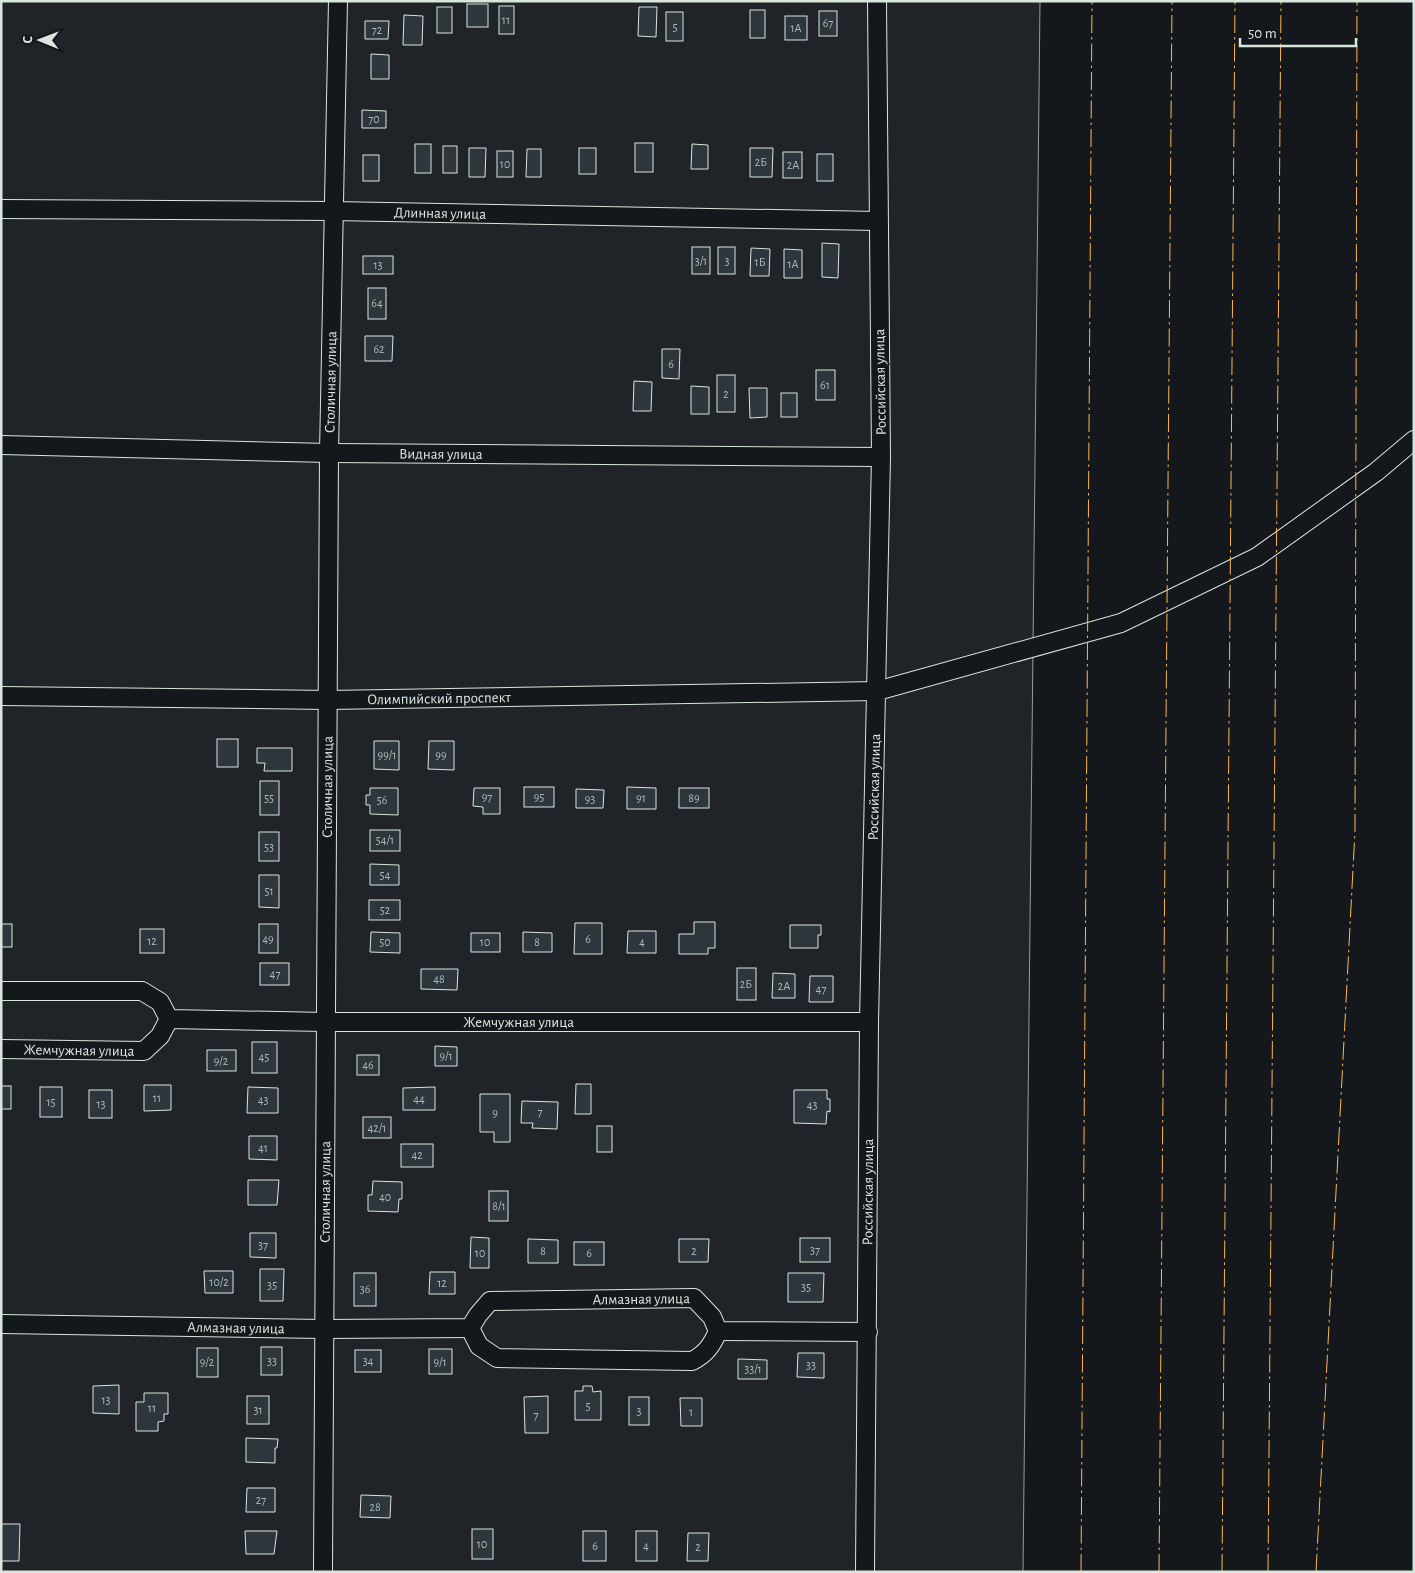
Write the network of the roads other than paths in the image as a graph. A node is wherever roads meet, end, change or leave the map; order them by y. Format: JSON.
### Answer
{"nodes":[{"id":1,"x":338,"y":1,"type":"edge"},
{"id":2,"x":877,"y":1,"type":"edge"},
{"id":3,"x":1,"y":209,"type":"edge"},
{"id":4,"x":332,"y":211,"type":"junction"},
{"id":5,"x":878,"y":221,"type":"junction"},
{"id":6,"x":1414,"y":440,"type":"edge"},
{"id":7,"x":1,"y":445,"type":"edge"},
{"id":8,"x":329,"y":453,"type":"junction"},
{"id":9,"x":881,"y":457,"type":"junction"},
{"id":10,"x":876,"y":691,"type":"junction"},
{"id":11,"x":1,"y":696,"type":"edge"},
{"id":12,"x":328,"y":700,"type":"junction"},
{"id":13,"x":1,"y":991,"type":"edge"},
{"id":14,"x":169,"y":1019,"type":"junction"},
{"id":15,"x":326,"y":1022,"type":"junction"},
{"id":16,"x":870,"y":1022,"type":"junction"},
{"id":17,"x":1,"y":1049,"type":"edge"},
{"id":18,"x":1,"y":1324,"type":"edge"},
{"id":19,"x":470,"y":1328,"type":"junction"},
{"id":20,"x":324,"y":1329,"type":"junction"},
{"id":21,"x":718,"y":1331,"type":"junction"},
{"id":22,"x":868,"y":1332,"type":"junction"},
{"id":23,"x":323,"y":1572,"type":"edge"},
{"id":24,"x":865,"y":1572,"type":"edge"}],
"edges":[{"from":1,"to":4,"type":"street","name":"Столичная улица"},
{"from":2,"to":5,"type":"street","name":"Российская улица"},
{"from":3,"to":4,"type":"street","name":"Длинная улица"},
{"from":4,"to":5,"type":"street","name":"Длинная улица"},
{"from":4,"to":8,"type":"street","name":"Столичная улица"},
{"from":5,"to":9,"type":"street","name":"Российская улица"},
{"from":6,"to":10,"type":"street","name":"Олимпийский проспект"},
{"from":7,"to":8,"type":"street","name":"Видная улица"},
{"from":8,"to":9,"type":"street","name":"Видная улица"},
{"from":8,"to":12,"type":"street","name":"Столичная улица"},
{"from":9,"to":10,"type":"street","name":"Российская улица"},
{"from":10,"to":12,"type":"street","name":"Олимпийский проспект"},
{"from":10,"to":16,"type":"street","name":"Российская улица"},
{"from":11,"to":12,"type":"street","name":"Олимпийский проспект"},
{"from":12,"to":15,"type":"street","name":"Столичная улица"},
{"from":13,"to":14,"type":"street"},
{"from":14,"to":15,"type":"street","name":"Жемчужная улица"},
{"from":14,"to":17,"type":"street","name":"Жемчужная улица"},
{"from":15,"to":16,"type":"street","name":"Жемчужная улица"},
{"from":15,"to":20,"type":"street","name":"Столичная улица"},
{"from":16,"to":22,"type":"street","name":"Российская улица"},
{"from":18,"to":20,"type":"street","name":"Алмазная улица"},
{"from":19,"to":20,"type":"street","name":"Алмазная улица"},
{"from":19,"to":21,"type":"street"},
{"from":19,"to":21,"type":"street","name":"Алмазная улица"},
{"from":20,"to":23,"type":"street","name":"Столичная улица"},
{"from":21,"to":22,"type":"street"},
{"from":22,"to":24,"type":"street","name":"Российская улица"}]}
